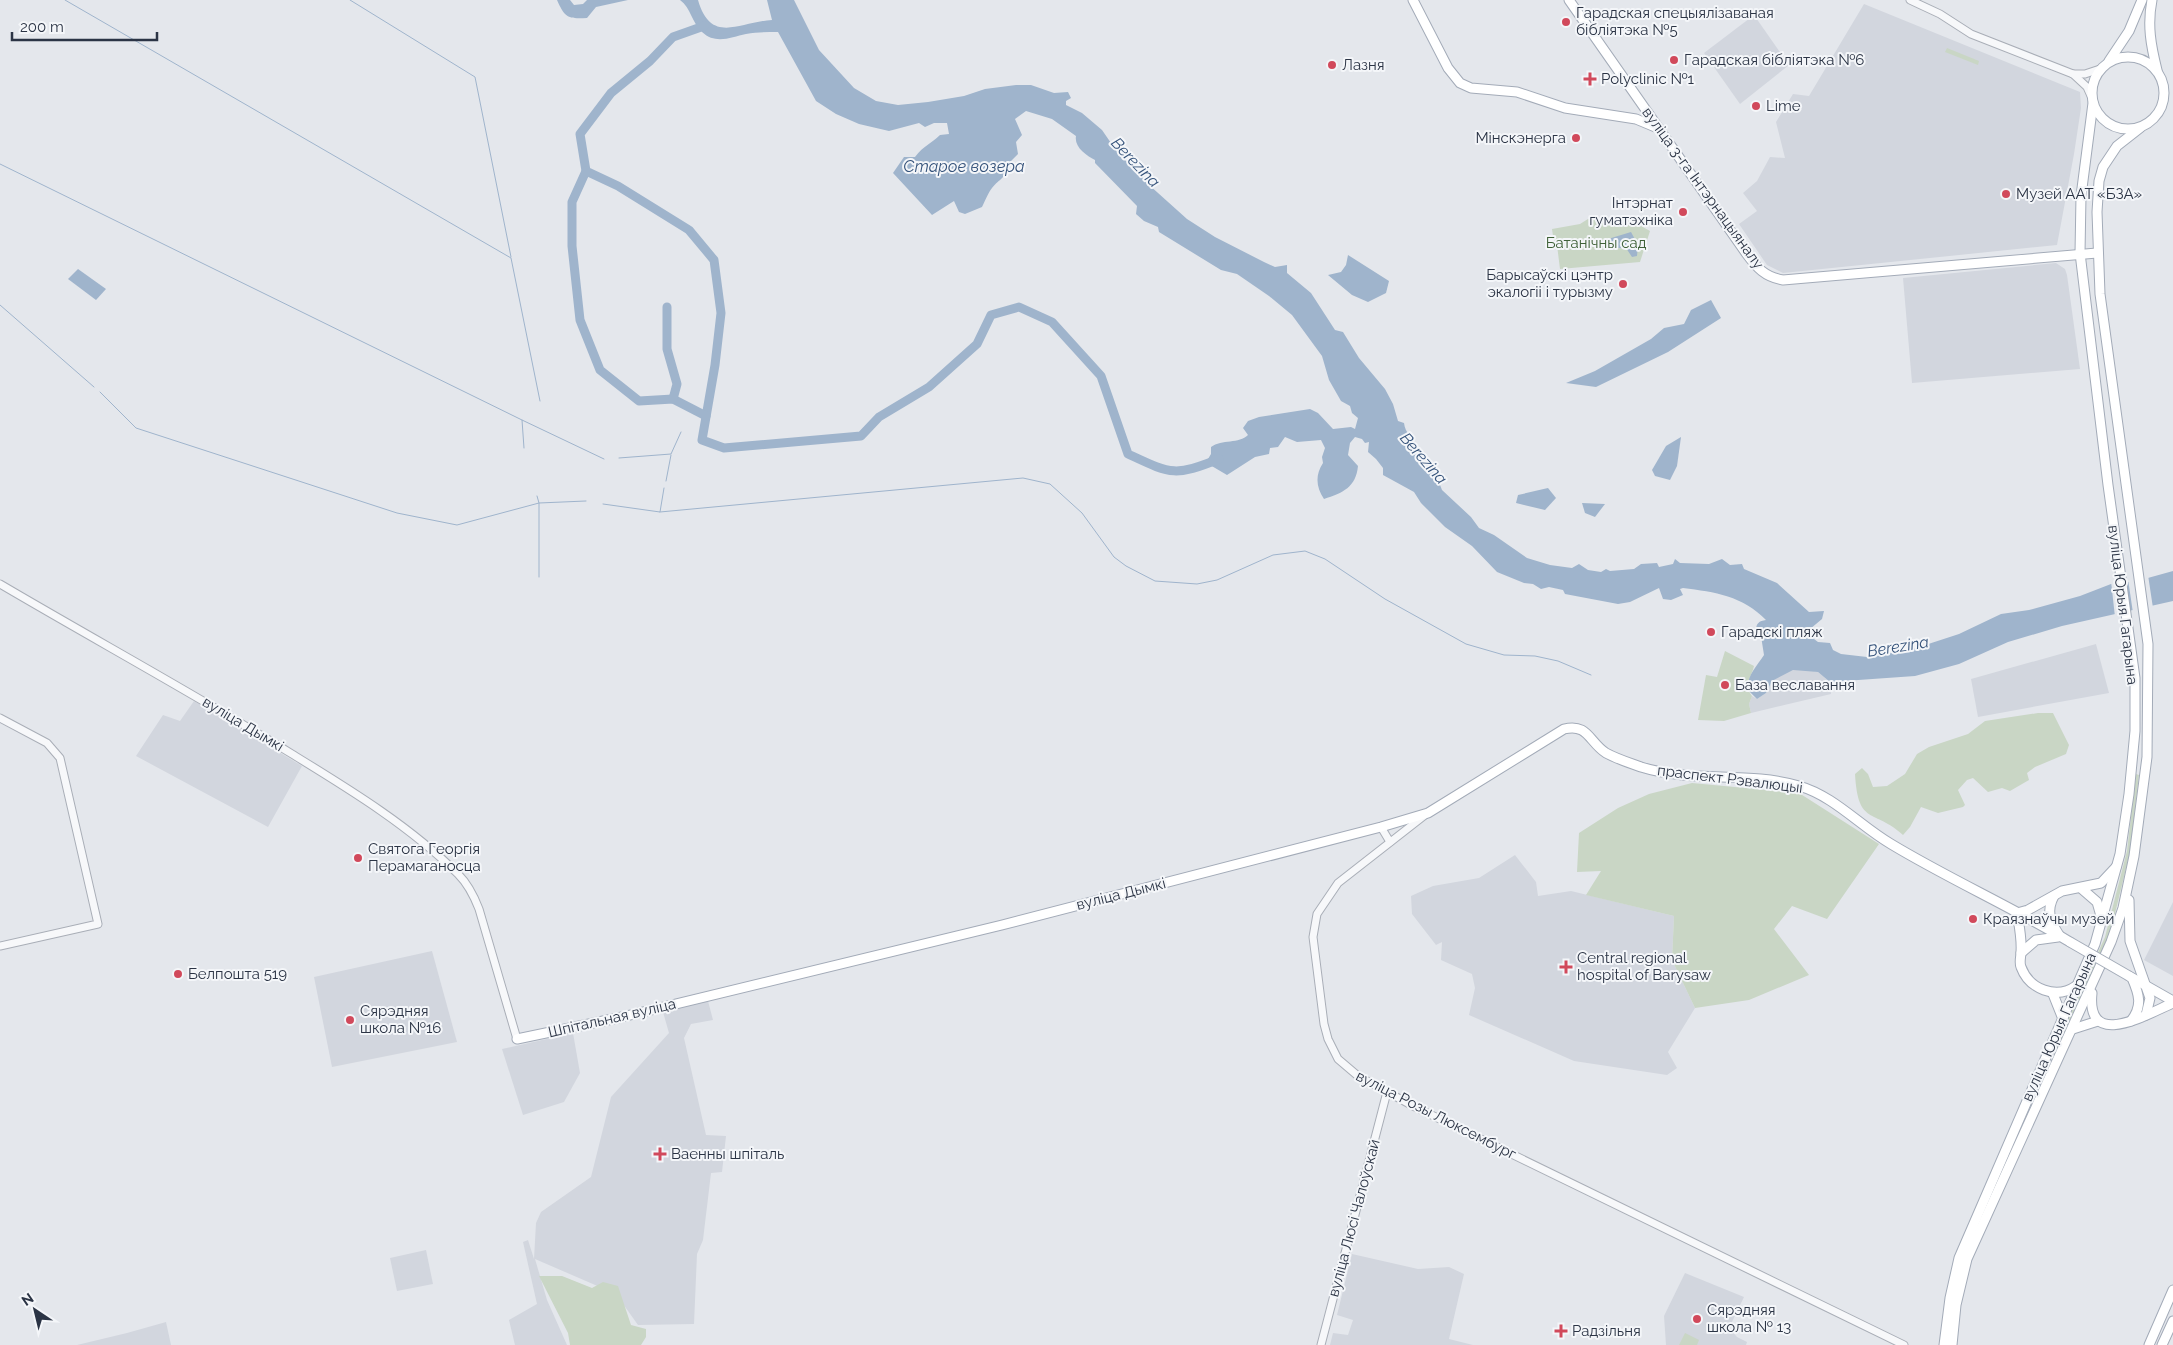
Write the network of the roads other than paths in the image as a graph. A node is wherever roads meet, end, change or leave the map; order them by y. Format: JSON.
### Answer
{"nodes":[{"id":1,"x":1412,"y":0,"type":"edge"},
{"id":2,"x":1569,"y":0,"type":"edge"},
{"id":3,"x":1910,"y":0,"type":"edge"},
{"id":4,"x":2142,"y":0,"type":"edge"},
{"id":5,"x":2152,"y":0,"type":"edge"},
{"id":6,"x":2104,"y":66,"type":"junction"},
{"id":7,"x":2157,"y":70,"type":"junction"},
{"id":8,"x":2073,"y":74,"type":"junction"},
{"id":9,"x":2092,"y":99,"type":"junction"},
{"id":10,"x":1642,"y":103,"type":"junction"},
{"id":11,"x":1636,"y":119,"type":"junction"},
{"id":12,"x":2140,"y":128,"type":"junction"},
{"id":13,"x":1660,"y":129,"type":"junction"},
{"id":14,"x":2097,"y":253,"type":"junction"},
{"id":15,"x":2080,"y":254,"type":"junction"},
{"id":16,"x":0,"y":584,"type":"edge"},
{"id":17,"x":0,"y":718,"type":"edge"},
{"id":18,"x":1572,"y":727,"type":"joint"},
{"id":19,"x":1428,"y":813,"type":"junction"},
{"id":20,"x":1381,"y":827,"type":"junction"},
{"id":21,"x":1390,"y":842,"type":"junction"},
{"id":22,"x":2117,"y":865,"type":"junction"},
{"id":23,"x":2129,"y":877,"type":"junction"},
{"id":24,"x":469,"y":888,"type":"joint"},
{"id":25,"x":2082,"y":889,"type":"junction"},
{"id":26,"x":2054,"y":896,"type":"junction"},
{"id":27,"x":2017,"y":913,"type":"junction"},
{"id":28,"x":2102,"y":918,"type":"junction"},
{"id":29,"x":2061,"y":937,"type":"junction"},
{"id":30,"x":0,"y":946,"type":"edge"},
{"id":31,"x":2021,"y":953,"type":"junction"},
{"id":32,"x":861,"y":958,"type":"joint"},
{"id":33,"x":2131,"y":977,"type":"junction"},
{"id":34,"x":2145,"y":985,"type":"junction"},
{"id":35,"x":2076,"y":986,"type":"junction"},
{"id":36,"x":2092,"y":987,"type":"junction"},
{"id":37,"x":2053,"y":994,"type":"junction"},
{"id":38,"x":2173,"y":1002,"type":"edge"},
{"id":39,"x":2146,"y":1015,"type":"junction"},
{"id":40,"x":2063,"y":1019,"type":"junction"},
{"id":41,"x":2098,"y":1021,"type":"junction"},
{"id":42,"x":2131,"y":1021,"type":"junction"},
{"id":43,"x":2073,"y":1029,"type":"junction"},
{"id":44,"x":517,"y":1039,"type":"joint"},
{"id":45,"x":1387,"y":1092,"type":"junction"},
{"id":46,"x":2173,"y":1290,"type":"edge"},
{"id":47,"x":2173,"y":1321,"type":"edge"},
{"id":48,"x":1321,"y":1345,"type":"edge"},
{"id":49,"x":1904,"y":1345,"type":"edge"},
{"id":50,"x":1944,"y":1345,"type":"edge"},
{"id":51,"x":1952,"y":1345,"type":"edge"},
{"id":52,"x":2149,"y":1345,"type":"edge"},
{"id":53,"x":2162,"y":1345,"type":"edge"}],
"edges":[{"from":1,"to":11,"type":"main road"},
{"from":2,"to":10,"type":"main road","name":"вуліца 3-га Інтэрнацыяналу"},
{"from":3,"to":8,"type":"street"},
{"from":4,"to":6,"type":"main road"},
{"from":5,"to":7,"type":"main road"},
{"from":6,"to":7,"type":"main road"},
{"from":6,"to":8,"type":"street"},
{"from":6,"to":9,"type":"main road"},
{"from":7,"to":12,"type":"main road"},
{"from":8,"to":9,"type":"street"},
{"from":9,"to":12,"type":"main road"},
{"from":9,"to":15,"type":"main road","name":"вуліца Юрыя Гагарына"},
{"from":10,"to":11,"type":"main road"},
{"from":10,"to":13,"type":"main road","name":"вуліца 3-га Інтэрнацыяналу"},
{"from":11,"to":13,"type":"main road"},
{"from":12,"to":14,"type":"main road","name":"вуліца Юрыя Гагарына"},
{"from":13,"to":15,"type":"main road","name":"вуліца 3-га Інтэрнацыяналу"},
{"from":14,"to":15,"type":"main road","name":"вуліца 3-га Інтэрнацыяналу"},
{"from":14,"to":23,"type":"main road","name":"вуліца Юрыя Гагарына"},
{"from":15,"to":22,"type":"main road","name":"вуліца Юрыя Гагарына"},
{"from":16,"to":24,"type":"street","name":"вуліца Дымкі"},
{"from":17,"to":30,"type":"street"},
{"from":18,"to":19,"type":"main road","name":"вуліца Розы Люксембург"},
{"from":18,"to":27,"type":"main road","name":"праспект Рэвалюцыі"},
{"from":19,"to":20,"type":"main road","name":"вуліца Дымкі"},
{"from":19,"to":21,"type":"street","name":"вуліца Розы Люксембург"},
{"from":20,"to":21,"type":"street"},
{"from":20,"to":32,"type":"main road","name":"вуліца Дымкі"},
{"from":21,"to":45,"type":"street","name":"вуліца Розы Люксембург"},
{"from":22,"to":25,"type":"main road"},
{"from":22,"to":28,"type":"main road","name":"вуліца Юрыя Гагарына"},
{"from":23,"to":34,"type":"main road"},
{"from":23,"to":36,"type":"main road","name":"вуліца Юрыя Гагарына"},
{"from":24,"to":44,"type":"street","name":"Шпітальная вуліца"},
{"from":25,"to":26,"type":"main road"},
{"from":25,"to":28,"type":"main road"},
{"from":26,"to":27,"type":"main road"},
{"from":26,"to":29,"type":"main road"},
{"from":27,"to":29,"type":"main road","name":"праспект Рэвалюцыі"},
{"from":27,"to":31,"type":"main road"},
{"from":28,"to":35,"type":"main road","name":"вуліца Юрыя Гагарына"},
{"from":29,"to":31,"type":"main road"},
{"from":29,"to":33,"type":"main road","name":"праспект Рэвалюцыі","bridge":true},
{"from":31,"to":37,"type":"main road"},
{"from":32,"to":44,"type":"main road","name":"Шпітальная вуліца"},
{"from":33,"to":34,"type":"main road","name":"праспект Рэвалюцыі"},
{"from":33,"to":42,"type":"main road"},
{"from":34,"to":38,"type":"main road","name":"праспект Рэвалюцыі"},
{"from":34,"to":39,"type":"main road"},
{"from":35,"to":37,"type":"main road"},
{"from":35,"to":40,"type":"main road","name":"вуліца Юрыя Гагарына"},
{"from":36,"to":41,"type":"main road"},
{"from":36,"to":43,"type":"main road","name":"вуліца Юрыя Гагарына"},
{"from":37,"to":40,"type":"main road"},
{"from":38,"to":39,"type":"main road"},
{"from":39,"to":42,"type":"main road"},
{"from":40,"to":50,"type":"main road","name":"вуліца Юрыя Гагарына"},
{"from":41,"to":42,"type":"main road"},
{"from":41,"to":43,"type":"main road"},
{"from":43,"to":51,"type":"main road","name":"вуліца Юрыя Гагарына"},
{"from":45,"to":48,"type":"street","name":"вуліца Люсі Чалоўскай"},
{"from":45,"to":49,"type":"street","name":"вуліца Розы Люксембург"},
{"from":46,"to":52,"type":"main road"},
{"from":47,"to":53,"type":"main road"}]}
